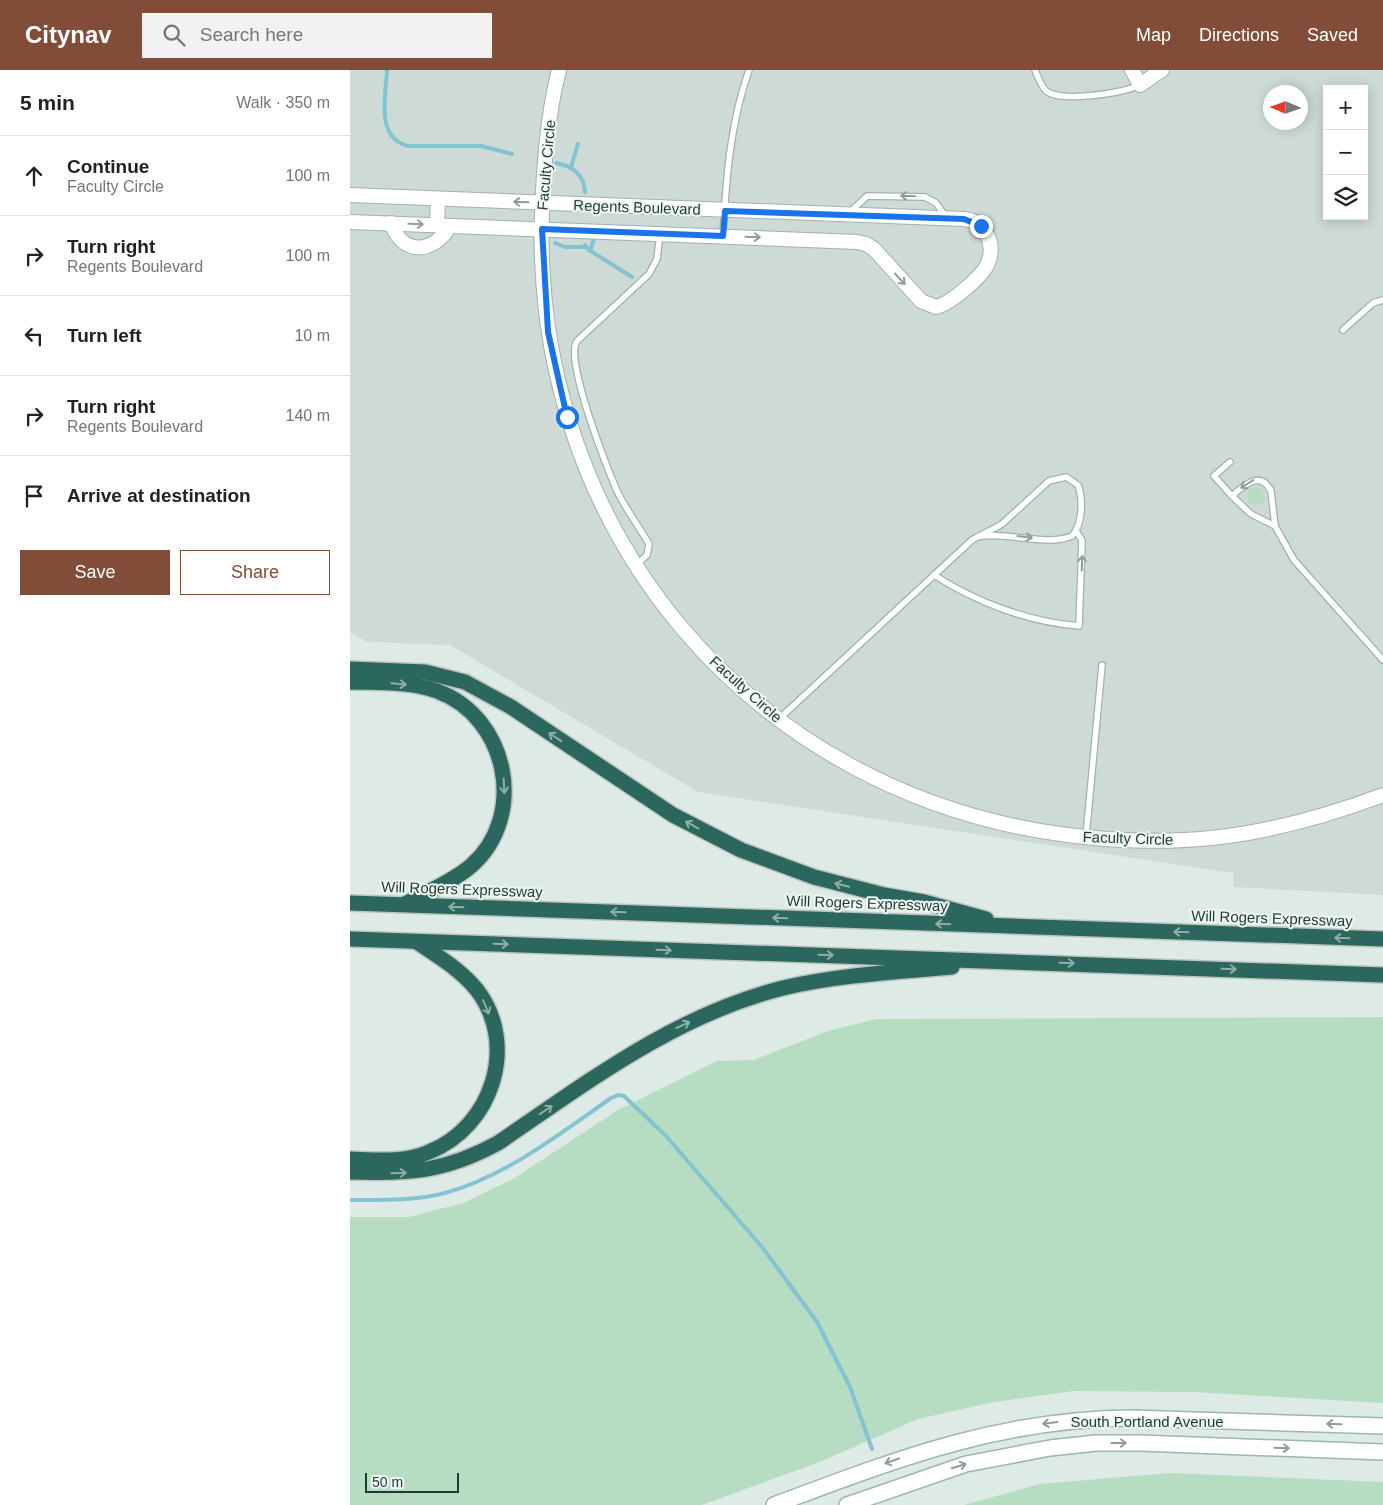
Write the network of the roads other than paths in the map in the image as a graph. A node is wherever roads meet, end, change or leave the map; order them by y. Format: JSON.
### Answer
{"nodes":[{"id":1,"x":559,"y":70,"type":"edge"},
{"id":2,"x":749,"y":70,"type":"edge"},
{"id":3,"x":1035,"y":70,"type":"edge"},
{"id":4,"x":1132,"y":70,"type":"edge"},
{"id":5,"x":1162,"y":70,"type":"edge"},
{"id":6,"x":1140,"y":85,"type":"junction"},
{"id":7,"x":350,"y":195,"type":"edge"},
{"id":8,"x":438,"y":199,"type":"junction"},
{"id":9,"x":542,"y":203,"type":"junction"},
{"id":10,"x":725,"y":211,"type":"junction"},
{"id":11,"x":846,"y":215,"type":"junction"},
{"id":12,"x":947,"y":219,"type":"junction"},
{"id":13,"x":350,"y":222,"type":"edge"},
{"id":14,"x":391,"y":223,"type":"junction"},
{"id":15,"x":443,"y":226,"type":"junction"},
{"id":16,"x":542,"y":229,"type":"junction"},
{"id":17,"x":660,"y":234,"type":"junction"},
{"id":18,"x":723,"y":236,"type":"junction"},
{"id":19,"x":1383,"y":300,"type":"edge"},
{"id":20,"x":1343,"y":330,"type":"dead end"},
{"id":21,"x":1230,"y":462,"type":"dead end"},
{"id":22,"x":1232,"y":496,"type":"junction"},
{"id":23,"x":1275,"y":526,"type":"junction"},
{"id":24,"x":1076,"y":531,"type":"junction"},
{"id":25,"x":976,"y":537,"type":"junction"},
{"id":26,"x":636,"y":565,"type":"junction"},
{"id":27,"x":934,"y":575,"type":"junction"},
{"id":28,"x":1383,"y":660,"type":"edge"},
{"id":29,"x":1102,"y":665,"type":"dead end"},
{"id":30,"x":350,"y":672,"type":"edge"},
{"id":31,"x":778,"y":719,"type":"junction"},
{"id":32,"x":1383,"y":795,"type":"edge"},
{"id":33,"x":1086,"y":837,"type":"junction"},
{"id":34,"x":350,"y":903,"type":"edge"},
{"id":35,"x":404,"y":905,"type":"junction"},
{"id":36,"x":1009,"y":926,"type":"junction"},
{"id":37,"x":350,"y":939,"type":"edge"},
{"id":38,"x":1383,"y":939,"type":"edge"},
{"id":39,"x":417,"y":942,"type":"junction"},
{"id":40,"x":1018,"y":962,"type":"junction"},
{"id":41,"x":1383,"y":975,"type":"edge"},
{"id":42,"x":350,"y":1159,"type":"edge"},
{"id":43,"x":350,"y":1172,"type":"edge"},
{"id":44,"x":1383,"y":1426,"type":"edge"},
{"id":45,"x":1383,"y":1452,"type":"edge"},
{"id":46,"x":774,"y":1505,"type":"edge"},
{"id":47,"x":847,"y":1505,"type":"edge"}],
"edges":[{"from":1,"to":9,"type":"street","name":"Faculty Circle"},
{"from":2,"to":10,"type":"lane"},
{"from":3,"to":6,"type":"lane"},
{"from":4,"to":6,"type":"street"},
{"from":5,"to":6,"type":"street"},
{"from":7,"to":8,"type":"street","name":"Regents Boulevard"},
{"from":9,"to":8,"type":"street","name":"Regents Boulevard","one_way":true},
{"from":8,"to":15,"type":"street"},
{"from":9,"to":10,"type":"street","name":"Regents Boulevard"},
{"from":9,"to":16,"type":"street","name":"Faculty Circle"},
{"from":10,"to":11,"type":"street","name":"Regents Boulevard"},
{"from":10,"to":18,"type":"lane"},
{"from":11,"to":12,"type":"street","name":"Regents Boulevard"},
{"from":12,"to":11,"type":"lane","one_way":true},
{"from":18,"to":12,"type":"street","name":"Regents Boulevard","one_way":true},
{"from":13,"to":14,"type":"street","name":"Regents Boulevard"},
{"from":14,"to":15,"type":"street","name":"Regents Boulevard","one_way":true},
{"from":14,"to":15,"type":"street"},
{"from":15,"to":16,"type":"street","name":"Regents Boulevard"},
{"from":16,"to":17,"type":"street","name":"Regents Boulevard"},
{"from":16,"to":26,"type":"street","name":"Faculty Circle"},
{"from":17,"to":18,"type":"street","name":"Regents Boulevard"},
{"from":17,"to":26,"type":"lane"},
{"from":19,"to":20,"type":"lane"},
{"from":21,"to":22,"type":"lane"},
{"from":22,"to":23,"type":"lane"},
{"from":23,"to":22,"type":"lane","one_way":true},
{"from":23,"to":28,"type":"lane"},
{"from":25,"to":24,"type":"lane","one_way":true},
{"from":24,"to":25,"type":"lane"},
{"from":27,"to":24,"type":"lane","one_way":true},
{"from":25,"to":27,"type":"lane"},
{"from":26,"to":31,"type":"street","name":"Faculty Circle"},
{"from":27,"to":31,"type":"lane"},
{"from":29,"to":33,"type":"lane"},
{"from":30,"to":35,"type":"highway","one_way":true},
{"from":36,"to":30,"type":"highway","one_way":true},
{"from":31,"to":33,"type":"street","name":"Faculty Circle"},
{"from":32,"to":33,"type":"street","name":"Faculty Circle"},
{"from":34,"to":35,"type":"highway","name":"Will Rogers Expressway"},
{"from":36,"to":35,"type":"highway","name":"Will Rogers Expressway","one_way":true},
{"from":38,"to":36,"type":"highway","name":"Will Rogers Expressway","one_way":true},
{"from":37,"to":39,"type":"highway"},
{"from":39,"to":40,"type":"highway","one_way":true},
{"from":39,"to":42,"type":"highway","one_way":true},
{"from":40,"to":41,"type":"highway","one_way":true},
{"from":43,"to":40,"type":"highway","one_way":true},
{"from":44,"to":46,"type":"main road","name":"South Portland Avenue","one_way":true},
{"from":47,"to":45,"type":"main road","name":"South Portland Avenue","one_way":true}]}
